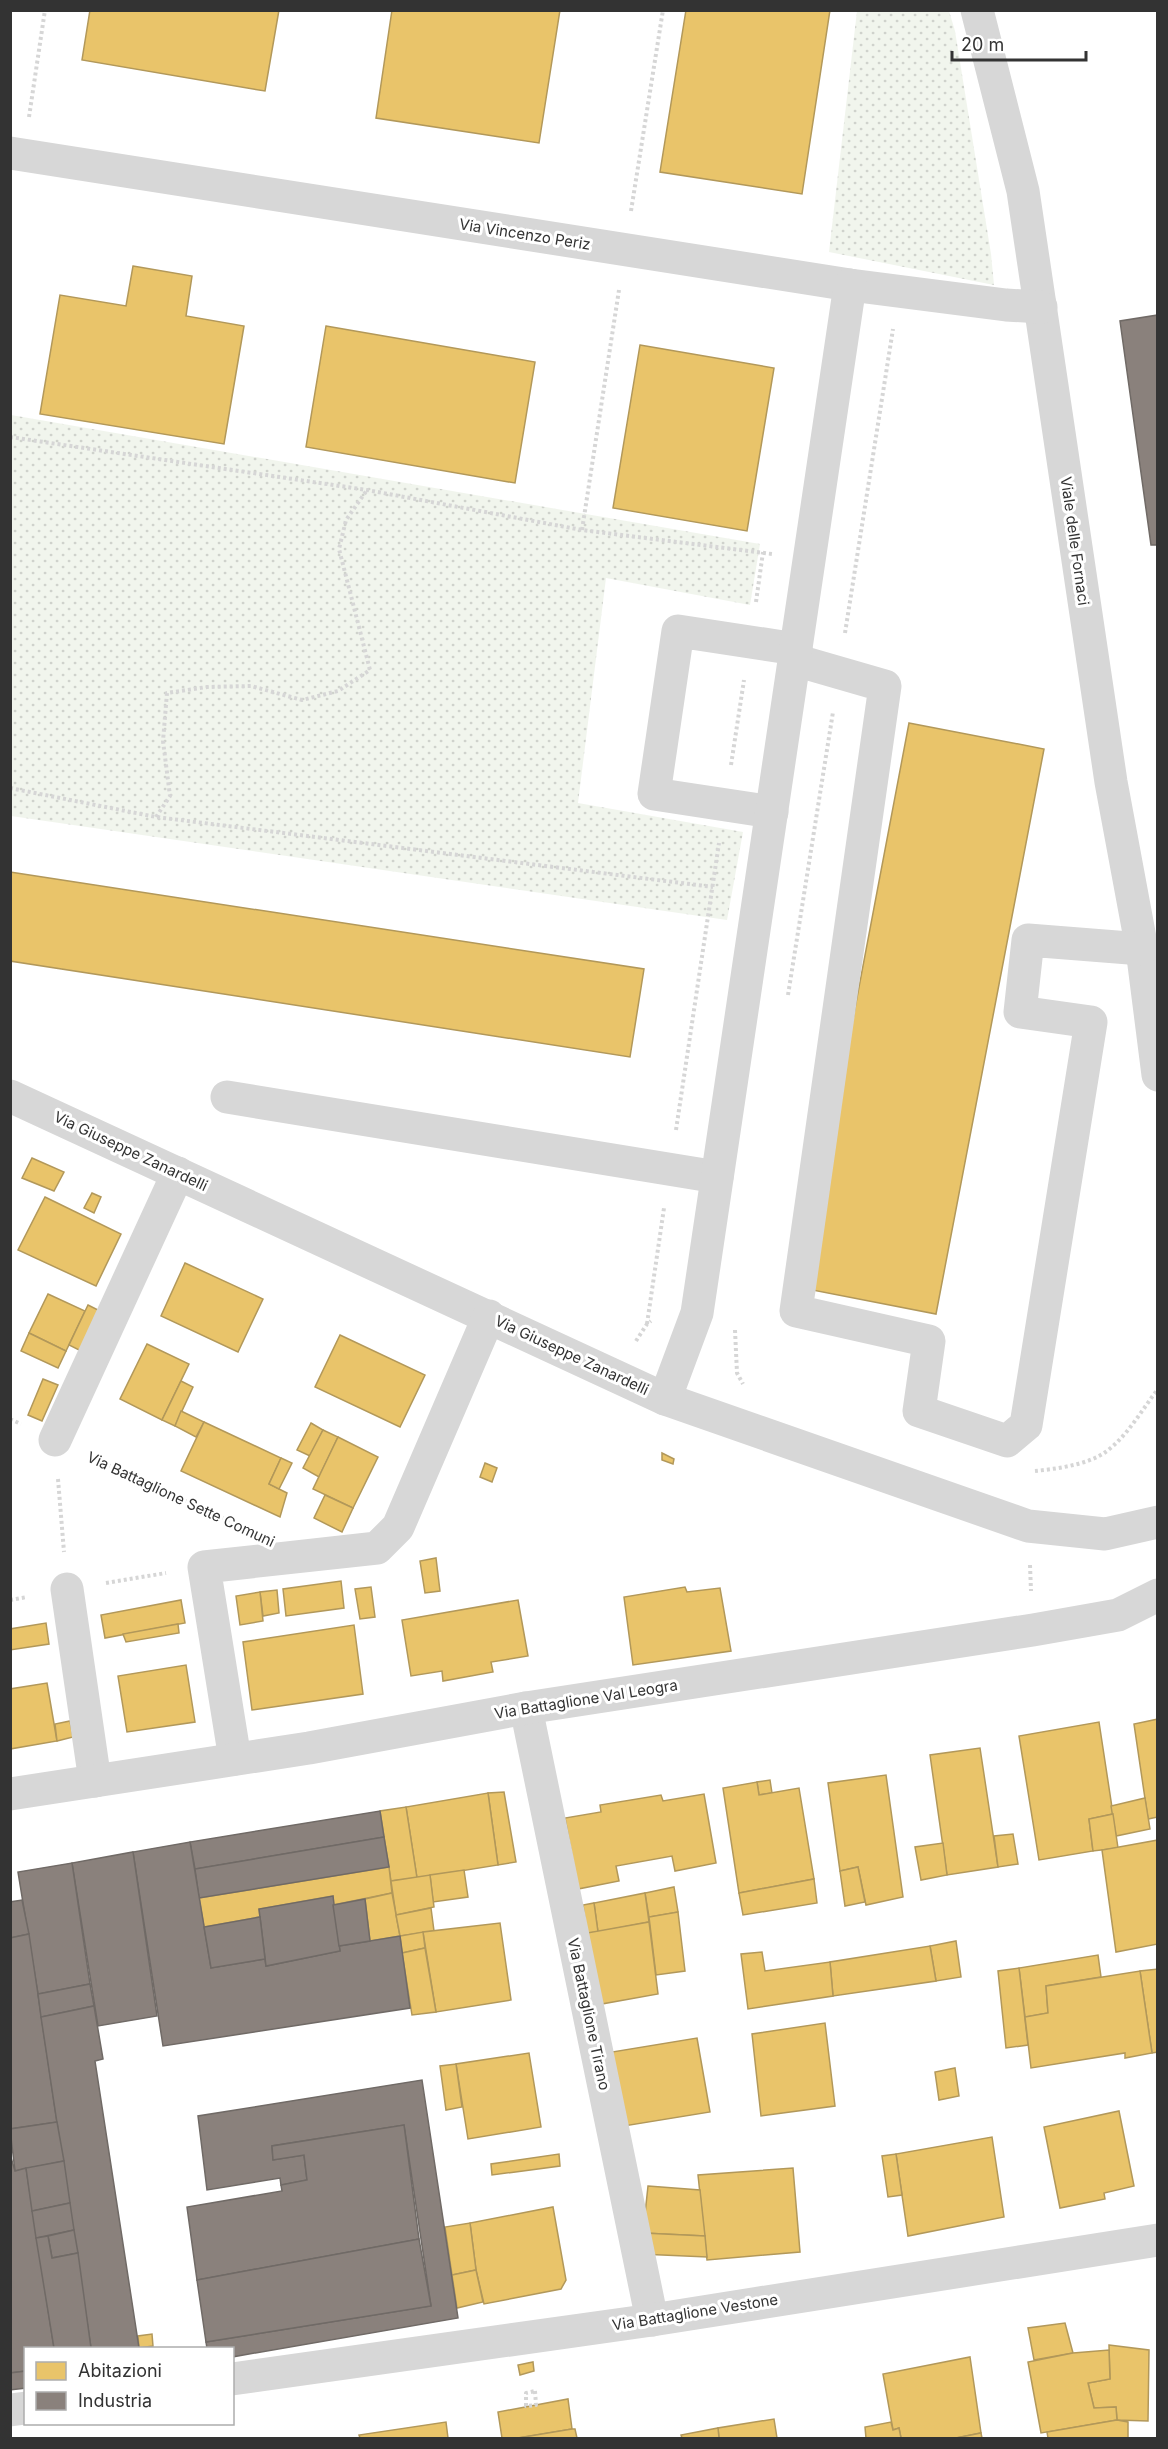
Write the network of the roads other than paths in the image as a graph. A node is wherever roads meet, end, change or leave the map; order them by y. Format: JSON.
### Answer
{"nodes":[{"id":1,"x":977,"y":10,"type":"edge"},
{"id":2,"x":17,"y":154,"type":"edge"},
{"id":3,"x":850,"y":285,"type":"junction"},
{"id":4,"x":1041,"y":307,"type":"junction"},
{"id":5,"x":795,"y":654,"type":"junction"},
{"id":6,"x":772,"y":812,"type":"junction"},
{"id":7,"x":1142,"y":949,"type":"junction"},
{"id":8,"x":1158,"y":1075,"type":"edge"},
{"id":9,"x":10,"y":1096,"type":"edge"},
{"id":10,"x":227,"y":1097,"type":"dead end"},
{"id":11,"x":178,"y":1173,"type":"junction"},
{"id":12,"x":717,"y":1178,"type":"junction"},
{"id":13,"x":489,"y":1316,"type":"junction"},
{"id":14,"x":665,"y":1399,"type":"junction"},
{"id":15,"x":55,"y":1440,"type":"road end"},
{"id":16,"x":1158,"y":1522,"type":"edge"},
{"id":17,"x":68,"y":1589,"type":"road end"},
{"id":18,"x":1158,"y":1594,"type":"edge"},
{"id":19,"x":526,"y":1708,"type":"junction"},
{"id":20,"x":235,"y":1759,"type":"junction"},
{"id":21,"x":95,"y":1780,"type":"junction"},
{"id":22,"x":10,"y":1794,"type":"edge"},
{"id":23,"x":1158,"y":2240,"type":"edge"},
{"id":24,"x":652,"y":2320,"type":"junction"},
{"id":25,"x":234,"y":2379,"type":"edge"}],
"edges":[{"from":1,"to":4,"type":"street","name":"Viale delle Fornaci"},
{"from":2,"to":3,"type":"street","name":"Via Vincenzo Periz"},
{"from":3,"to":4,"type":"street","name":"Via Vincenzo Periz"},
{"from":3,"to":5,"type":"street"},
{"from":4,"to":7,"type":"street","name":"Viale delle Fornaci"},
{"from":5,"to":6,"type":"street"},
{"from":5,"to":6,"type":"street"},
{"from":5,"to":7,"type":"street"},
{"from":6,"to":12,"type":"street"},
{"from":7,"to":8,"type":"street","name":"Viale delle Fornaci"},
{"from":9,"to":11,"type":"street","name":"Via Giuseppe Zanardelli"},
{"from":10,"to":12,"type":"street"},
{"from":11,"to":13,"type":"street","name":"Via Giuseppe Zanardelli"},
{"from":11,"to":15,"type":"street"},
{"from":12,"to":14,"type":"street"},
{"from":13,"to":14,"type":"street","name":"Via Giuseppe Zanardelli"},
{"from":13,"to":20,"type":"street","name":"Via Battaglione Sette Comuni"},
{"from":14,"to":16,"type":"street","name":"Via Giuseppe Zanardelli"},
{"from":17,"to":21,"type":"street"},
{"from":18,"to":19,"type":"street","name":"Via Battaglione Val Leogra"},
{"from":19,"to":20,"type":"street","name":"Via Battaglione Val Leogra"},
{"from":19,"to":24,"type":"street","name":"Via Battaglione Tirano"},
{"from":20,"to":21,"type":"street","name":"Via Battaglione Val Leogra"},
{"from":21,"to":22,"type":"street","name":"Via Battaglione Val Leogra"},
{"from":23,"to":24,"type":"street","name":"Via Battaglione Vestone"},
{"from":24,"to":25,"type":"street","name":"Via Battaglione Vestone"}]}
